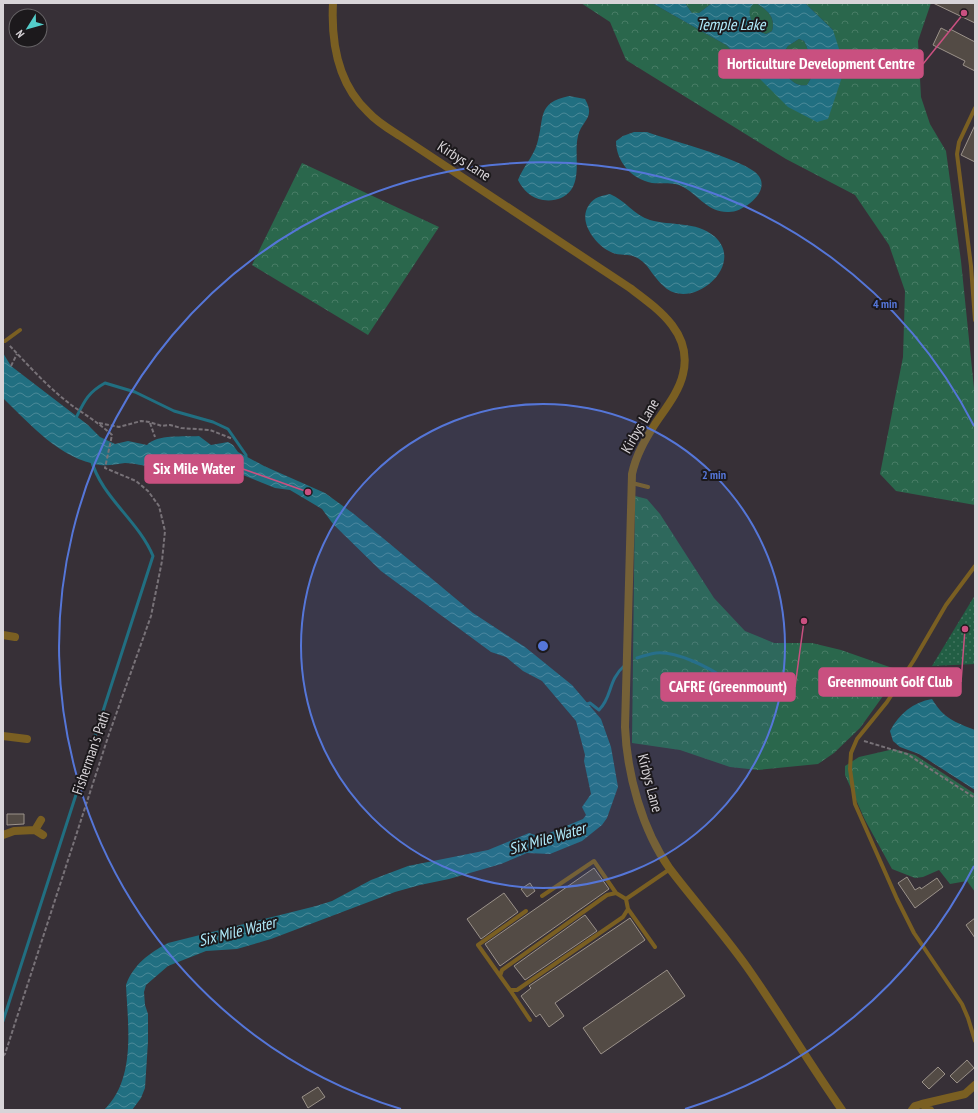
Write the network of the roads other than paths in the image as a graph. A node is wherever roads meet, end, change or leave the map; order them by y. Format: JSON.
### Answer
{"nodes":[{"id":1,"x":333,"y":3,"type":"edge"},
{"id":2,"x":975,"y":108,"type":"edge"},
{"id":3,"x":975,"y":320,"type":"edge"},
{"id":4,"x":20,"y":330,"type":"dead end"},
{"id":5,"x":5,"y":341,"type":"road end"},
{"id":6,"x":632,"y":484,"type":"junction"},
{"id":7,"x":648,"y":487,"type":"dead end"},
{"id":8,"x":975,"y":566,"type":"edge"},
{"id":9,"x":3,"y":634,"type":"edge"},
{"id":10,"x":15,"y":638,"type":"dead end"},
{"id":11,"x":3,"y":736,"type":"edge"},
{"id":12,"x":28,"y":739,"type":"dead end"},
{"id":13,"x":41,"y":820,"type":"dead end"},
{"id":14,"x":35,"y":830,"type":"junction"},
{"id":15,"x":3,"y":835,"type":"edge"},
{"id":16,"x":43,"y":836,"type":"dead end"},
{"id":17,"x":670,"y":869,"type":"junction"},
{"id":18,"x":616,"y":893,"type":"junction"},
{"id":19,"x":542,"y":896,"type":"dead end"},
{"id":20,"x":626,"y":899,"type":"junction"},
{"id":21,"x":628,"y":909,"type":"junction"},
{"id":22,"x":526,"y":911,"type":"dead end"},
{"id":23,"x":655,"y":947,"type":"dead end"},
{"id":24,"x":500,"y":976,"type":"junction"},
{"id":25,"x":510,"y":990,"type":"junction"},
{"id":26,"x":530,"y":1020,"type":"dead end"},
{"id":27,"x":975,"y":1041,"type":"edge"},
{"id":28,"x":975,"y":1085,"type":"edge"},
{"id":29,"x":922,"y":1104,"type":"junction"},
{"id":30,"x":842,"y":1110,"type":"edge"},
{"id":31,"x":912,"y":1110,"type":"edge"},
{"id":32,"x":930,"y":1110,"type":"edge"}],
"edges":[{"from":1,"to":6,"type":"street","name":"Kirbys Lane"},
{"from":2,"to":3,"type":"lane"},
{"from":4,"to":5,"type":"lane"},
{"from":6,"to":7,"type":"lane"},
{"from":6,"to":17,"type":"street","name":"Kirbys Lane"},
{"from":8,"to":27,"type":"lane"},
{"from":9,"to":10,"type":"street"},
{"from":11,"to":12,"type":"street"},
{"from":13,"to":14,"type":"street"},
{"from":14,"to":15,"type":"street"},
{"from":14,"to":16,"type":"street"},
{"from":17,"to":20,"type":"lane"},
{"from":17,"to":30,"type":"street","name":"Kirbys Lane"},
{"from":18,"to":19,"type":"lane"},
{"from":18,"to":20,"type":"lane"},
{"from":18,"to":24,"type":"lane"},
{"from":20,"to":21,"type":"lane"},
{"from":21,"to":23,"type":"lane"},
{"from":21,"to":25,"type":"lane"},
{"from":22,"to":24,"type":"lane"},
{"from":24,"to":25,"type":"lane"},
{"from":25,"to":26,"type":"lane"},
{"from":28,"to":29,"type":"street"},
{"from":29,"to":31,"type":"street"},
{"from":29,"to":32,"type":"street"}]}
